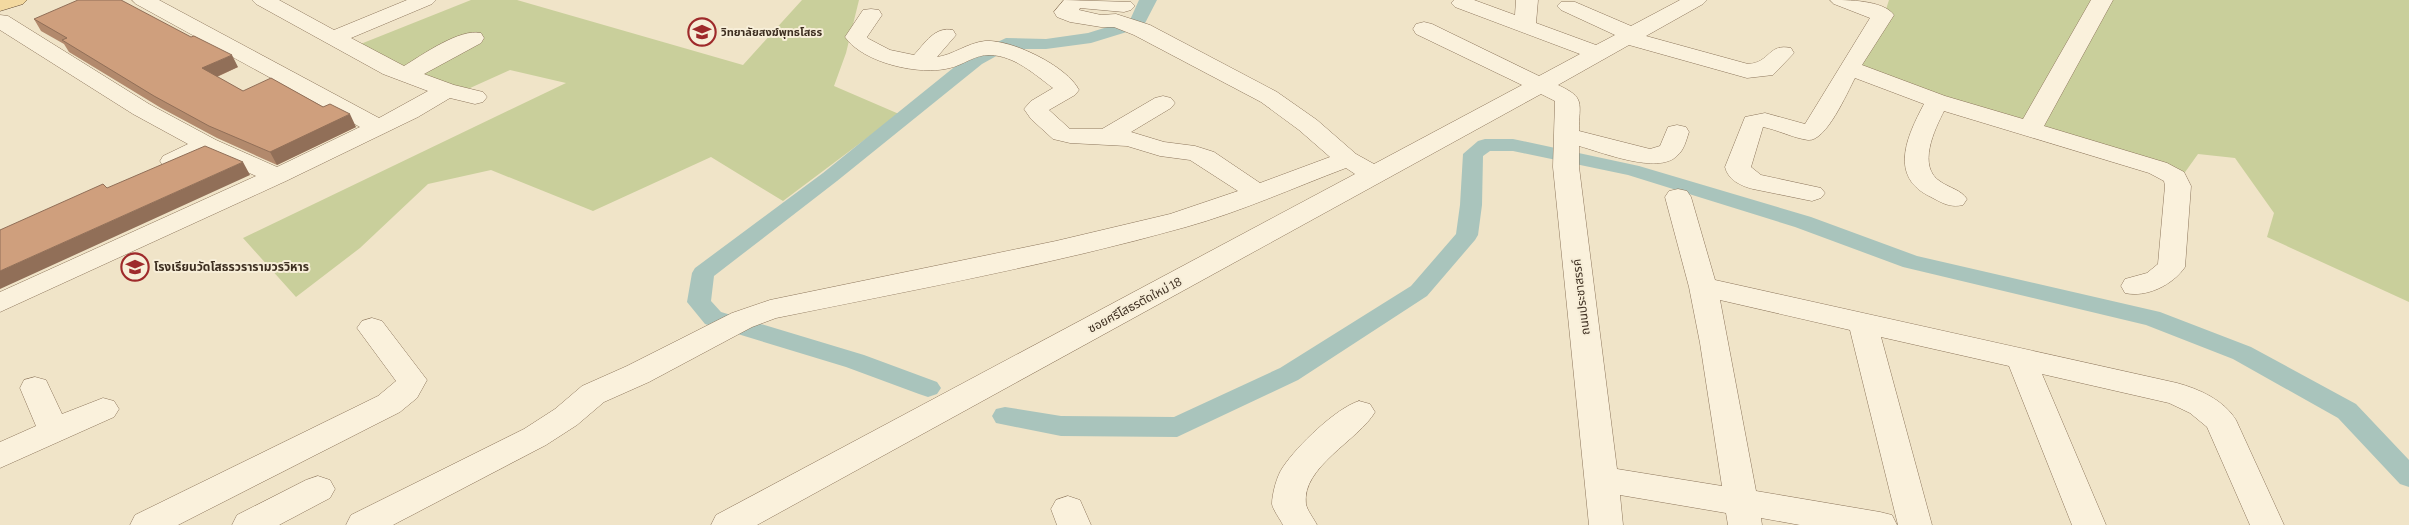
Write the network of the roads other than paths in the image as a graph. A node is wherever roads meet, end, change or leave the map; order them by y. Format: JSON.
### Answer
{"nodes":[{"id":1,"x":16,"y":0,"type":"edge"},
{"id":2,"x":143,"y":0,"type":"edge"},
{"id":3,"x":263,"y":0,"type":"edge"},
{"id":4,"x":424,"y":0,"type":"edge"},
{"id":5,"x":1527,"y":0,"type":"edge"},
{"id":6,"x":1696,"y":0,"type":"edge"},
{"id":7,"x":1841,"y":0,"type":"edge"},
{"id":8,"x":2102,"y":0,"type":"edge"},
{"id":9,"x":1462,"y":3,"type":"dead end"},
{"id":10,"x":0,"y":5,"type":"edge"},
{"id":11,"x":1568,"y":6,"type":"dead end"},
{"id":12,"x":871,"y":15,"type":"dead end"},
{"id":13,"x":1127,"y":16,"type":"edge"},
{"id":14,"x":39,"y":22,"type":"edge"},
{"id":15,"x":1525,"y":26,"type":"junction"},
{"id":16,"x":5,"y":29,"type":"edge"},
{"id":17,"x":1424,"y":29,"type":"dead end"},
{"id":18,"x":945,"y":35,"type":"dead end"},
{"id":19,"x":1630,"y":36,"type":"junction"},
{"id":20,"x":333,"y":38,"type":"junction"},
{"id":21,"x":473,"y":38,"type":"dead end"},
{"id":22,"x":1598,"y":53,"type":"junction"},
{"id":23,"x":1783,"y":54,"type":"dead end"},
{"id":24,"x":920,"y":62,"type":"junction"},
{"id":25,"x":1849,"y":68,"type":"junction"},
{"id":26,"x":406,"y":75,"type":"junction"},
{"id":27,"x":1540,"y":85,"type":"junction"},
{"id":28,"x":446,"y":90,"type":"junction"},
{"id":29,"x":475,"y":97,"type":"dead end"},
{"id":30,"x":1938,"y":101,"type":"junction"},
{"id":31,"x":1163,"y":103,"type":"dead end"},
{"id":32,"x":378,"y":127,"type":"junction"},
{"id":33,"x":2029,"y":130,"type":"junction"},
{"id":34,"x":1677,"y":132,"type":"dead end"},
{"id":35,"x":1107,"y":136,"type":"junction"},
{"id":36,"x":208,"y":145,"type":"junction"},
{"id":37,"x":1566,"y":148,"type":"junction"},
{"id":38,"x":1348,"y":159,"type":"junction"},
{"id":39,"x":154,"y":168,"type":"edge"},
{"id":40,"x":1377,"y":174,"type":"junction"},
{"id":41,"x":277,"y":176,"type":"junction"},
{"id":42,"x":1258,"y":193,"type":"junction"},
{"id":43,"x":1812,"y":193,"type":"dead end"},
{"id":44,"x":1678,"y":197,"type":"dead end"},
{"id":45,"x":1954,"y":199,"type":"dead end"},
{"id":46,"x":2135,"y":286,"type":"dead end"},
{"id":47,"x":1703,"y":287,"type":"junction"},
{"id":48,"x":0,"y":303,"type":"edge"},
{"id":49,"x":1863,"y":324,"type":"junction"},
{"id":50,"x":372,"y":328,"type":"dead end"},
{"id":51,"x":2020,"y":357,"type":"junction"},
{"id":52,"x":638,"y":374,"type":"junction"},
{"id":53,"x":35,"y":388,"type":"dead end"},
{"id":54,"x":103,"y":409,"type":"dead end"},
{"id":55,"x":1359,"y":412,"type":"dead end"},
{"id":56,"x":54,"y":431,"type":"junction"},
{"id":57,"x":0,"y":456,"type":"edge"},
{"id":58,"x":467,"y":458,"type":"dead end"},
{"id":59,"x":1602,"y":479,"type":"junction"},
{"id":60,"x":318,"y":489,"type":"dead end"},
{"id":61,"x":1743,"y":514,"type":"edge"},
{"id":62,"x":147,"y":525,"type":"edge"},
{"id":63,"x":249,"y":525,"type":"edge"},
{"id":64,"x":363,"y":525,"type":"edge"},
{"id":65,"x":728,"y":525,"type":"edge"},
{"id":66,"x":1300,"y":525,"type":"edge"},
{"id":67,"x":1606,"y":525,"type":"edge"},
{"id":68,"x":1880,"y":525,"type":"edge"},
{"id":69,"x":1915,"y":525,"type":"edge"},
{"id":70,"x":2089,"y":525,"type":"edge"},
{"id":71,"x":2267,"y":525,"type":"edge"}],
"edges":[{"from":1,"to":10,"type":"main road"},
{"from":2,"to":32,"type":"street"},
{"from":3,"to":20,"type":"street"},
{"from":4,"to":20,"type":"street"},
{"from":5,"to":15,"type":"street"},
{"from":6,"to":19,"type":"street","name":"ซอยศรีโสธรตัดใหม่ 18"},
{"from":7,"to":25,"type":"street"},
{"from":8,"to":33,"type":"street"},
{"from":9,"to":15,"type":"street"},
{"from":11,"to":19,"type":"street"},
{"from":12,"to":24,"type":"street"},
{"from":13,"to":38,"type":"street"},
{"from":14,"to":16,"type":"street"},
{"from":15,"to":22,"type":"street"},
{"from":16,"to":36,"type":"street"},
{"from":17,"to":27,"type":"street"},
{"from":18,"to":24,"type":"street"},
{"from":19,"to":22,"type":"street","name":"ซอยศรีโสธรตัดใหม่ 18"},
{"from":19,"to":23,"type":"street"},
{"from":20,"to":26,"type":"street"},
{"from":21,"to":26,"type":"street"},
{"from":22,"to":27,"type":"street","name":"ซอยศรีโสธรตัดใหม่ 18"},
{"from":24,"to":35,"type":"street"},
{"from":25,"to":30,"type":"street"},
{"from":25,"to":43,"type":"street"},
{"from":26,"to":28,"type":"street"},
{"from":27,"to":37,"type":"street","name":"ถนนประชาสรรค์"},
{"from":27,"to":40,"type":"street","name":"ซอยศรีโสธรตัดใหม่ 18"},
{"from":28,"to":29,"type":"street"},
{"from":28,"to":32,"type":"street"},
{"from":30,"to":33,"type":"street"},
{"from":30,"to":45,"type":"street"},
{"from":31,"to":35,"type":"street"},
{"from":32,"to":41,"type":"street"},
{"from":33,"to":46,"type":"street"},
{"from":34,"to":37,"type":"street"},
{"from":35,"to":42,"type":"street"},
{"from":36,"to":39,"type":"street"},
{"from":36,"to":41,"type":"street"},
{"from":37,"to":59,"type":"street","name":"ถนนประชาสรรค์"},
{"from":38,"to":40,"type":"street"},
{"from":38,"to":42,"type":"street"},
{"from":40,"to":65,"type":"street","name":"ซอยศรีโสธรตัดใหม่ 18"},
{"from":41,"to":48,"type":"street"},
{"from":42,"to":52,"type":"street"},
{"from":44,"to":47,"type":"street"},
{"from":47,"to":49,"type":"street"},
{"from":47,"to":61,"type":"street"},
{"from":49,"to":51,"type":"street"},
{"from":49,"to":69,"type":"street"},
{"from":50,"to":62,"type":"street"},
{"from":51,"to":70,"type":"street"},
{"from":51,"to":71,"type":"street"},
{"from":52,"to":58,"type":"street"},
{"from":52,"to":64,"type":"street"},
{"from":53,"to":56,"type":"street"},
{"from":54,"to":56,"type":"street"},
{"from":55,"to":66,"type":"street"},
{"from":56,"to":57,"type":"street"},
{"from":59,"to":61,"type":"street"},
{"from":59,"to":67,"type":"street","name":"ถนนประชาสรรค์"},
{"from":60,"to":63,"type":"street"},
{"from":61,"to":68,"type":"street"}]}
